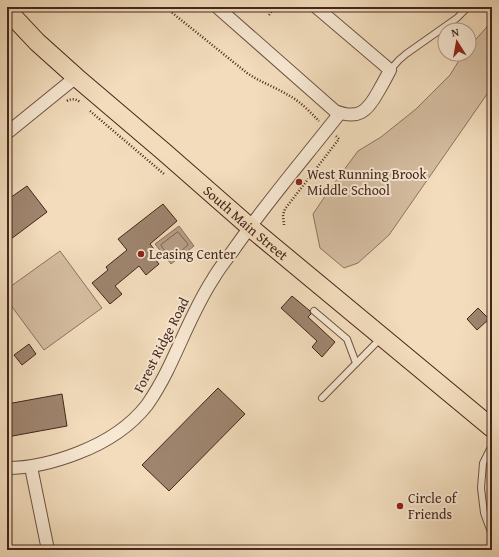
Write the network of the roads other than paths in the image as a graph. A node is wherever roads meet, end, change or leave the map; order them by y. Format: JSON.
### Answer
{"nodes":[{"id":1,"x":217,"y":7,"type":"edge"},
{"id":2,"x":316,"y":7,"type":"edge"},
{"id":3,"x":468,"y":7,"type":"edge"},
{"id":4,"x":7,"y":10,"type":"edge"},
{"id":5,"x":390,"y":70,"type":"junction"},
{"id":6,"x":76,"y":78,"type":"junction"},
{"id":7,"x":340,"y":113,"type":"junction"},
{"id":8,"x":7,"y":133,"type":"edge"},
{"id":9,"x":249,"y":227,"type":"junction"},
{"id":10,"x":314,"y":311,"type":"dead end"},
{"id":11,"x":382,"y":337,"type":"junction"},
{"id":12,"x":356,"y":363,"type":"junction"},
{"id":13,"x":322,"y":398,"type":"dead end"},
{"id":14,"x":492,"y":428,"type":"edge"},
{"id":15,"x":492,"y":444,"type":"edge"},
{"id":16,"x":31,"y":467,"type":"junction"},
{"id":17,"x":7,"y":468,"type":"edge"},
{"id":18,"x":492,"y":535,"type":"edge"},
{"id":19,"x":48,"y":550,"type":"edge"}],
"edges":[{"from":1,"to":7,"type":"street"},
{"from":2,"to":5,"type":"street"},
{"from":3,"to":5,"type":"lane"},
{"from":4,"to":6,"type":"main road","name":"South Main Street"},
{"from":5,"to":7,"type":"street"},
{"from":6,"to":8,"type":"street"},
{"from":6,"to":9,"type":"main road","name":"South Main Street"},
{"from":7,"to":9,"type":"street","name":"Forest Ridge Road"},
{"from":9,"to":11,"type":"main road","name":"South Main Street"},
{"from":9,"to":16,"type":"street","name":"Forest Ridge Road"},
{"from":10,"to":12,"type":"lane"},
{"from":11,"to":12,"type":"lane"},
{"from":11,"to":14,"type":"main road","name":"South Main Street"},
{"from":12,"to":13,"type":"lane"},
{"from":15,"to":18,"type":"lane"},
{"from":16,"to":17,"type":"street","name":"Forest Ridge Road"},
{"from":16,"to":19,"type":"street"}]}
